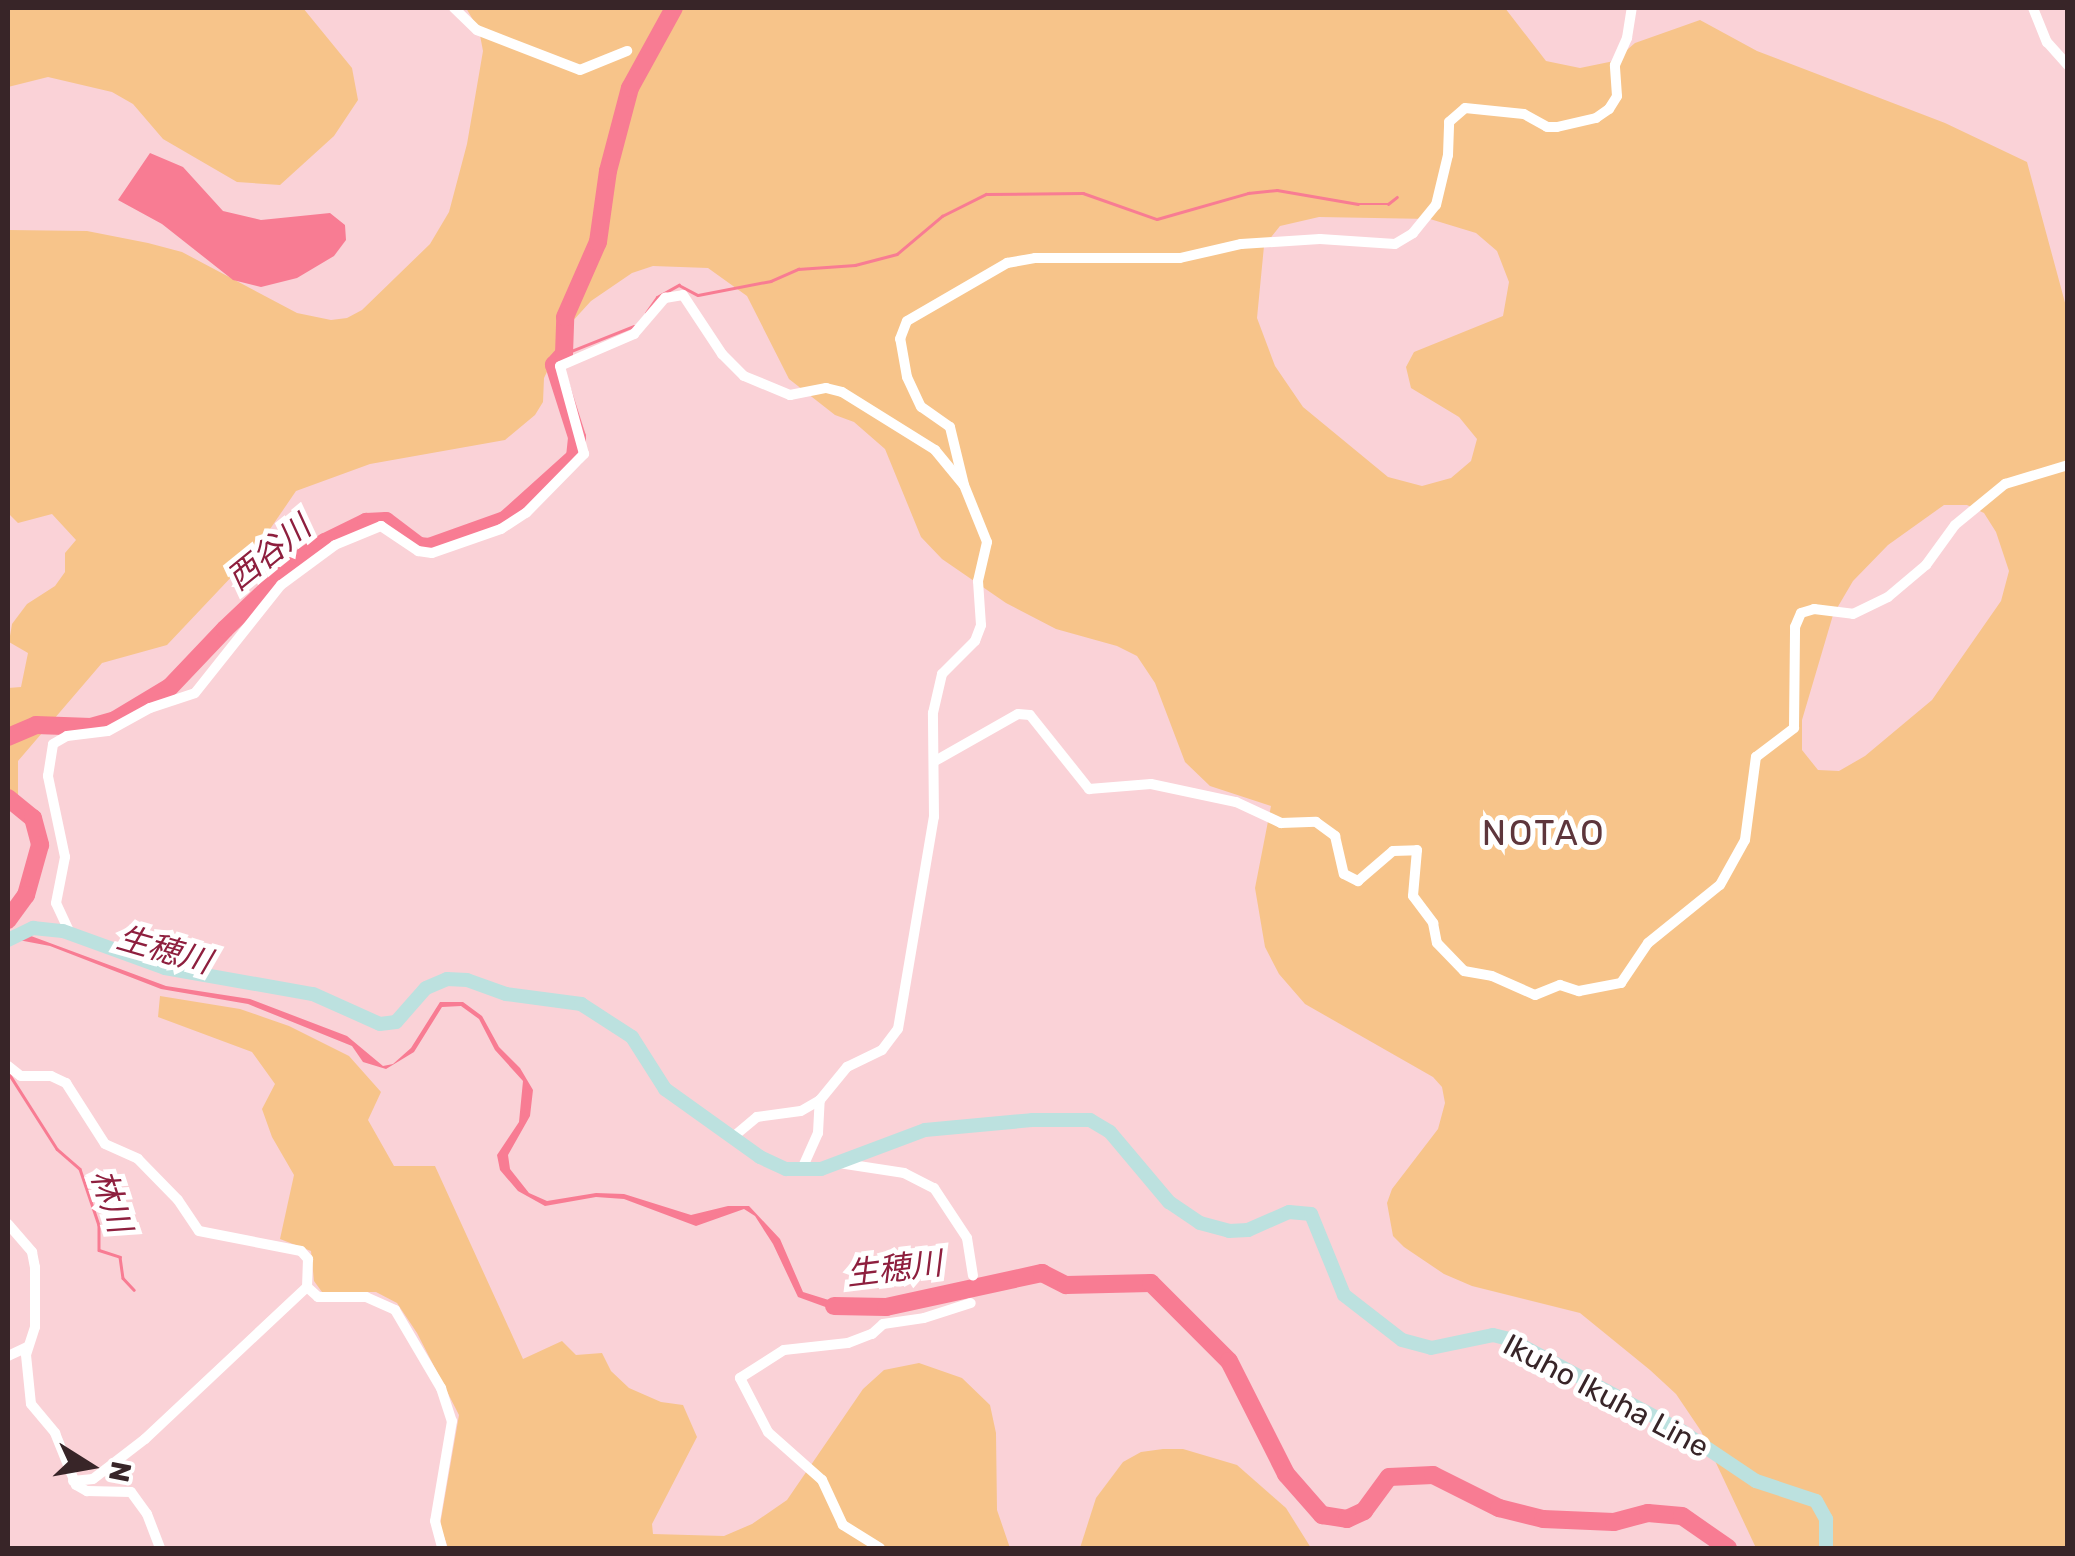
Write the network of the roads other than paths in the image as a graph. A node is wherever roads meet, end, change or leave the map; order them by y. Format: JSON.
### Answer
{"nodes":[{"id":1,"x":454,"y":8,"type":"edge"},
{"id":2,"x":1632,"y":8,"type":"edge"},
{"id":3,"x":2033,"y":8,"type":"edge"},
{"id":4,"x":627,"y":51,"type":"dead end"},
{"id":5,"x":2068,"y":64,"type":"edge"},
{"id":6,"x":2068,"y":465,"type":"edge"},
{"id":7,"x":964,"y":485,"type":"junction"},
{"id":8,"x":936,"y":761,"type":"junction"},
{"id":9,"x":70,"y":933,"type":"junction"},
{"id":10,"x":8,"y":940,"type":"edge"},
{"id":11,"x":8,"y":1066,"type":"edge"},
{"id":12,"x":820,"y":1100,"type":"junction"},
{"id":13,"x":734,"y":1138,"type":"junction"},
{"id":14,"x":839,"y":1163,"type":"junction"},
{"id":15,"x":801,"y":1171,"type":"junction"},
{"id":16,"x":8,"y":1224,"type":"edge"},
{"id":17,"x":973,"y":1276,"type":"dead end"},
{"id":18,"x":307,"y":1286,"type":"junction"},
{"id":19,"x":971,"y":1303,"type":"dead end"},
{"id":20,"x":28,"y":1347,"type":"junction"},
{"id":21,"x":8,"y":1356,"type":"edge"},
{"id":22,"x":73,"y":1481,"type":"junction"},
{"id":23,"x":160,"y":1548,"type":"edge"},
{"id":24,"x":442,"y":1548,"type":"edge"},
{"id":25,"x":880,"y":1548,"type":"edge"},
{"id":26,"x":1826,"y":1548,"type":"edge"}],
"edges":[{"from":1,"to":4,"type":"street"},
{"from":2,"to":7,"type":"street"},
{"from":3,"to":5,"type":"street"},
{"from":6,"to":8,"type":"street"},
{"from":7,"to":8,"type":"street"},
{"from":7,"to":9,"type":"street"},
{"from":8,"to":12,"type":"street"},
{"from":9,"to":10,"type":"main road"},
{"from":9,"to":13,"type":"main road"},
{"from":11,"to":18,"type":"street"},
{"from":12,"to":13,"type":"street"},
{"from":12,"to":15,"type":"street"},
{"from":13,"to":15,"type":"main road"},
{"from":14,"to":15,"type":"main road","name":"Ikuho Ikuha Line"},
{"from":14,"to":17,"type":"street"},
{"from":14,"to":26,"type":"main road","name":"Ikuho Ikuha Line"},
{"from":16,"to":20,"type":"street"},
{"from":18,"to":22,"type":"street"},
{"from":18,"to":24,"type":"street"},
{"from":19,"to":25,"type":"street"},
{"from":20,"to":21,"type":"street"},
{"from":20,"to":22,"type":"street"},
{"from":22,"to":23,"type":"street"}]}
